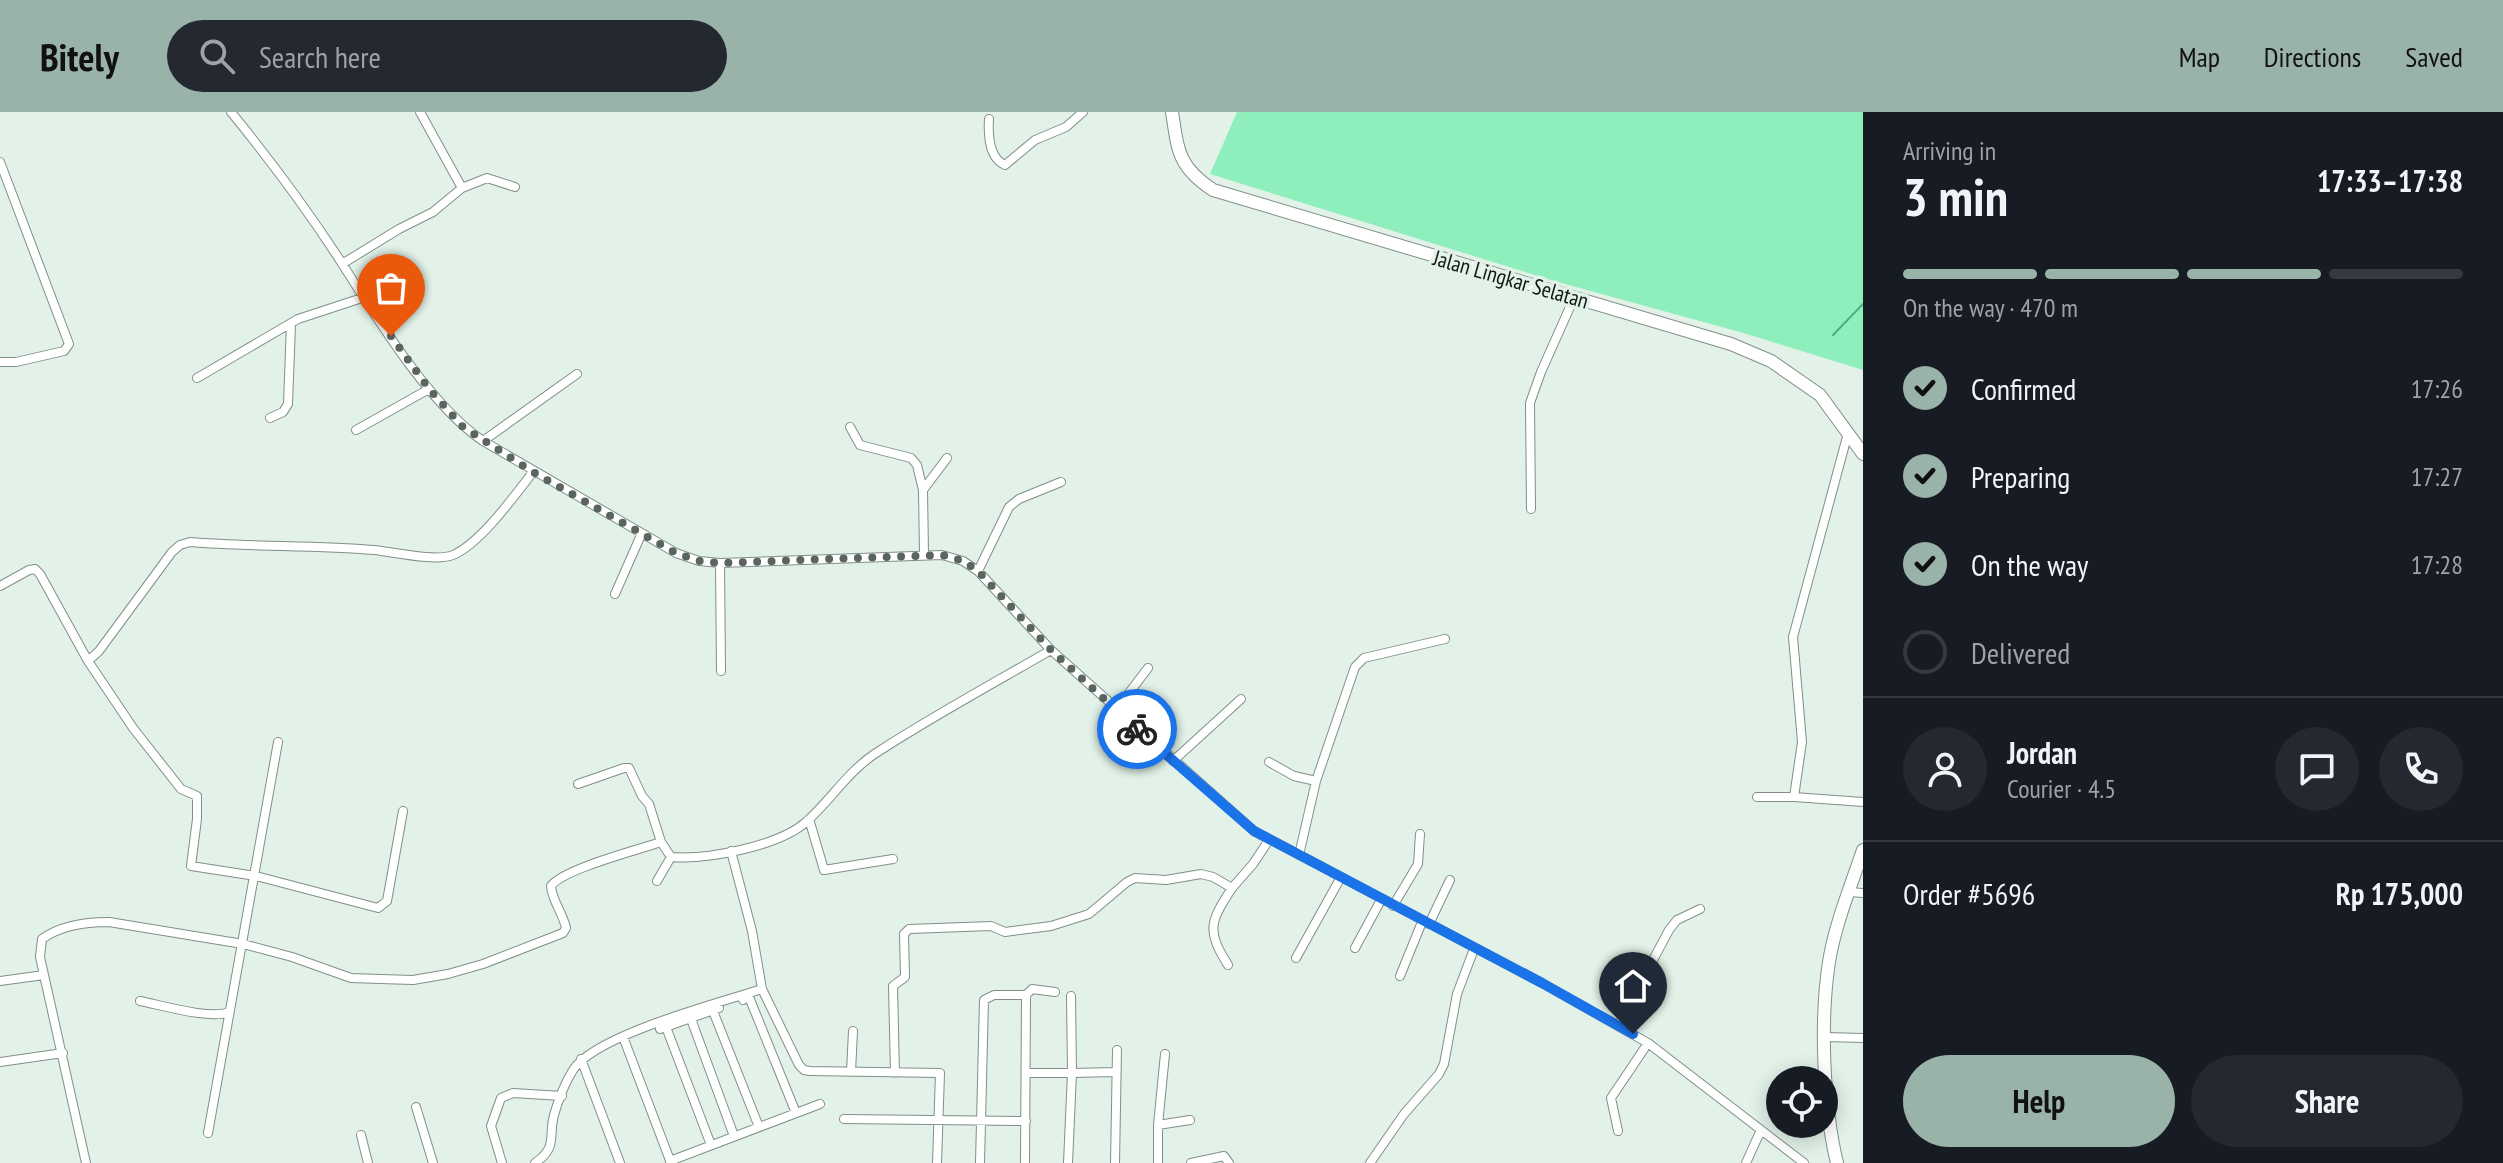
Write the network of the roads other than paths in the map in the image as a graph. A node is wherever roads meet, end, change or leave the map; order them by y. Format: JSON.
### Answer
{"nodes":[{"id":1,"x":231,"y":112,"type":"edge"},
{"id":2,"x":420,"y":112,"type":"edge"},
{"id":3,"x":1083,"y":112,"type":"edge"},
{"id":4,"x":1172,"y":112,"type":"edge"},
{"id":5,"x":989,"y":119,"type":"dead end"},
{"id":6,"x":0,"y":162,"type":"edge"},
{"id":7,"x":515,"y":187,"type":"dead end"},
{"id":8,"x":462,"y":188,"type":"junction"},
{"id":9,"x":342,"y":264,"type":"junction"},
{"id":10,"x":362,"y":298,"type":"junction"},
{"id":11,"x":1574,"y":298,"type":"junction"},
{"id":12,"x":291,"y":324,"type":"junction"},
{"id":13,"x":0,"y":362,"type":"edge"},
{"id":14,"x":577,"y":374,"type":"dead end"},
{"id":15,"x":197,"y":378,"type":"dead end"},
{"id":16,"x":429,"y":389,"type":"junction"},
{"id":17,"x":270,"y":418,"type":"dead end"},
{"id":18,"x":850,"y":427,"type":"dead end"},
{"id":19,"x":356,"y":430,"type":"dead end"},
{"id":20,"x":1848,"y":433,"type":"junction"},
{"id":21,"x":483,"y":441,"type":"junction"},
{"id":22,"x":1863,"y":454,"type":"edge"},
{"id":23,"x":947,"y":458,"type":"dead end"},
{"id":24,"x":533,"y":472,"type":"junction"},
{"id":25,"x":1061,"y":482,"type":"dead end"},
{"id":26,"x":923,"y":490,"type":"junction"},
{"id":27,"x":1531,"y":509,"type":"dead end"},
{"id":28,"x":641,"y":535,"type":"junction"},
{"id":29,"x":924,"y":555,"type":"junction"},
{"id":30,"x":720,"y":563,"type":"junction"},
{"id":31,"x":978,"y":571,"type":"junction"},
{"id":32,"x":0,"y":586,"type":"edge"},
{"id":33,"x":615,"y":594,"type":"dead end"},
{"id":34,"x":1445,"y":639,"type":"dead end"},
{"id":35,"x":1051,"y":650,"type":"junction"},
{"id":36,"x":88,"y":661,"type":"junction"},
{"id":37,"x":1148,"y":668,"type":"dead end"},
{"id":38,"x":721,"y":671,"type":"dead end"},
{"id":39,"x":1241,"y":699,"type":"dead end"},
{"id":40,"x":1116,"y":710,"type":"junction"},
{"id":41,"x":278,"y":742,"type":"dead end"},
{"id":42,"x":1173,"y":761,"type":"junction"},
{"id":43,"x":1269,"y":762,"type":"dead end"},
{"id":44,"x":1316,"y":781,"type":"junction"},
{"id":45,"x":578,"y":784,"type":"dead end"},
{"id":46,"x":1757,"y":797,"type":"dead end"},
{"id":47,"x":1794,"y":797,"type":"junction"},
{"id":48,"x":1863,"y":802,"type":"edge"},
{"id":49,"x":403,"y":811,"type":"dead end"},
{"id":50,"x":809,"y":819,"type":"junction"},
{"id":51,"x":1420,"y":834,"type":"dead end"},
{"id":52,"x":1269,"y":840,"type":"junction"},
{"id":53,"x":661,"y":842,"type":"junction"},
{"id":54,"x":1863,"y":850,"type":"edge"},
{"id":55,"x":731,"y":851,"type":"junction"},
{"id":56,"x":1299,"y":855,"type":"junction"},
{"id":57,"x":671,"y":857,"type":"junction"},
{"id":58,"x":893,"y":859,"type":"dead end"},
{"id":59,"x":256,"y":876,"type":"junction"},
{"id":60,"x":1341,"y":877,"type":"junction"},
{"id":61,"x":1450,"y":880,"type":"dead end"},
{"id":62,"x":657,"y":881,"type":"dead end"},
{"id":63,"x":1232,"y":888,"type":"junction"},
{"id":64,"x":1856,"y":892,"type":"edge"},
{"id":65,"x":1381,"y":900,"type":"junction"},
{"id":66,"x":1393,"y":906,"type":"junction"},
{"id":67,"x":1700,"y":909,"type":"dead end"},
{"id":68,"x":1425,"y":923,"type":"junction"},
{"id":69,"x":243,"y":944,"type":"junction"},
{"id":70,"x":1355,"y":948,"type":"dead end"},
{"id":71,"x":1474,"y":949,"type":"junction"},
{"id":72,"x":1296,"y":958,"type":"dead end"},
{"id":73,"x":1228,"y":965,"type":"dead end"},
{"id":74,"x":44,"y":975,"type":"junction"},
{"id":75,"x":1400,"y":976,"type":"dead end"},
{"id":76,"x":0,"y":981,"type":"edge"},
{"id":77,"x":762,"y":989,"type":"junction"},
{"id":78,"x":1055,"y":992,"type":"dead end"},
{"id":79,"x":1026,"y":995,"type":"junction"},
{"id":80,"x":1071,"y":996,"type":"dead end"},
{"id":81,"x":140,"y":1001,"type":"dead end"},
{"id":82,"x":713,"y":1011,"type":"junction"},
{"id":83,"x":229,"y":1012,"type":"junction"},
{"id":84,"x":691,"y":1019,"type":"junction"},
{"id":85,"x":1618,"y":1026,"type":"junction"},
{"id":86,"x":666,"y":1027,"type":"junction"},
{"id":87,"x":853,"y":1031,"type":"dead end"},
{"id":88,"x":1825,"y":1037,"type":"junction"},
{"id":89,"x":1863,"y":1038,"type":"edge"},
{"id":90,"x":624,"y":1040,"type":"junction"},
{"id":91,"x":1648,"y":1043,"type":"junction"},
{"id":92,"x":1117,"y":1050,"type":"dead end"},
{"id":93,"x":63,"y":1053,"type":"junction"},
{"id":94,"x":1165,"y":1054,"type":"dead end"},
{"id":95,"x":581,"y":1059,"type":"junction"},
{"id":96,"x":0,"y":1062,"type":"edge"},
{"id":97,"x":851,"y":1072,"type":"junction"},
{"id":98,"x":1116,"y":1072,"type":"junction"},
{"id":99,"x":895,"y":1073,"type":"junction"},
{"id":100,"x":1027,"y":1073,"type":"junction"},
{"id":101,"x":1072,"y":1073,"type":"junction"},
{"id":102,"x":562,"y":1096,"type":"junction"},
{"id":103,"x":820,"y":1104,"type":"dead end"},
{"id":104,"x":416,"y":1107,"type":"dead end"},
{"id":105,"x":796,"y":1113,"type":"junction"},
{"id":106,"x":844,"y":1119,"type":"dead end"},
{"id":107,"x":938,"y":1119,"type":"junction"},
{"id":108,"x":1190,"y":1120,"type":"dead end"},
{"id":109,"x":982,"y":1121,"type":"junction"},
{"id":110,"x":1026,"y":1121,"type":"junction"},
{"id":111,"x":1158,"y":1125,"type":"junction"},
{"id":112,"x":759,"y":1127,"type":"junction"},
{"id":113,"x":1618,"y":1131,"type":"dead end"},
{"id":114,"x":1760,"y":1132,"type":"junction"},
{"id":115,"x":208,"y":1133,"type":"dead end"},
{"id":116,"x":361,"y":1135,"type":"dead end"},
{"id":117,"x":734,"y":1136,"type":"junction"},
{"id":118,"x":711,"y":1145,"type":"junction"},
{"id":119,"x":671,"y":1162,"type":"edge"},
{"id":120,"x":86,"y":1163,"type":"edge"},
{"id":121,"x":368,"y":1163,"type":"edge"},
{"id":122,"x":433,"y":1163,"type":"edge"},
{"id":123,"x":502,"y":1163,"type":"edge"},
{"id":124,"x":535,"y":1163,"type":"edge"},
{"id":125,"x":620,"y":1163,"type":"edge"},
{"id":126,"x":937,"y":1163,"type":"edge"},
{"id":127,"x":980,"y":1163,"type":"edge"},
{"id":128,"x":1025,"y":1163,"type":"edge"},
{"id":129,"x":1068,"y":1163,"type":"edge"},
{"id":130,"x":1115,"y":1163,"type":"edge"},
{"id":131,"x":1158,"y":1163,"type":"edge"},
{"id":132,"x":1191,"y":1163,"type":"edge"},
{"id":133,"x":1229,"y":1163,"type":"edge"},
{"id":134,"x":1370,"y":1163,"type":"edge"},
{"id":135,"x":1746,"y":1163,"type":"edge"},
{"id":136,"x":1804,"y":1163,"type":"edge"},
{"id":137,"x":1837,"y":1163,"type":"edge"}],
"edges":[{"from":1,"to":9,"type":"street"},
{"from":2,"to":8,"type":"street"},
{"from":3,"to":5,"type":"street"},
{"from":4,"to":11,"type":"highway","name":"Jalan Lingkar Selatan"},
{"from":6,"to":13,"type":"street"},
{"from":7,"to":8,"type":"street"},
{"from":8,"to":9,"type":"street"},
{"from":9,"to":10,"type":"street"},
{"from":10,"to":12,"type":"street"},
{"from":10,"to":16,"type":"street"},
{"from":11,"to":20,"type":"highway","name":"Jalan Lingkar Selatan"},
{"from":11,"to":27,"type":"street"},
{"from":12,"to":15,"type":"street"},
{"from":12,"to":17,"type":"street"},
{"from":14,"to":21,"type":"street"},
{"from":16,"to":19,"type":"street"},
{"from":16,"to":21,"type":"street"},
{"from":18,"to":26,"type":"street"},
{"from":20,"to":22,"type":"highway","name":"Jalan Lingkar Selatan"},
{"from":20,"to":47,"type":"street"},
{"from":21,"to":24,"type":"street"},
{"from":23,"to":26,"type":"street"},
{"from":24,"to":28,"type":"street"},
{"from":24,"to":36,"type":"street"},
{"from":25,"to":31,"type":"street"},
{"from":26,"to":29,"type":"street"},
{"from":28,"to":30,"type":"street"},
{"from":28,"to":33,"type":"street"},
{"from":29,"to":30,"type":"street"},
{"from":29,"to":31,"type":"street"},
{"from":30,"to":38,"type":"street"},
{"from":31,"to":35,"type":"street"},
{"from":32,"to":36,"type":"street"},
{"from":34,"to":44,"type":"street"},
{"from":35,"to":40,"type":"street"},
{"from":35,"to":50,"type":"street"},
{"from":36,"to":59,"type":"street"},
{"from":37,"to":40,"type":"street"},
{"from":39,"to":42,"type":"street"},
{"from":40,"to":42,"type":"street"},
{"from":41,"to":59,"type":"street"},
{"from":42,"to":52,"type":"street"},
{"from":43,"to":44,"type":"street"},
{"from":44,"to":56,"type":"street"},
{"from":45,"to":53,"type":"street"},
{"from":46,"to":47,"type":"street"},
{"from":47,"to":48,"type":"street"},
{"from":49,"to":59,"type":"street"},
{"from":50,"to":55,"type":"street"},
{"from":50,"to":58,"type":"street"},
{"from":51,"to":66,"type":"street"},
{"from":52,"to":56,"type":"street"},
{"from":52,"to":63,"type":"street"},
{"from":53,"to":57,"type":"street"},
{"from":53,"to":69,"type":"street"},
{"from":54,"to":64,"type":"highway"},
{"from":55,"to":57,"type":"street"},
{"from":55,"to":77,"type":"street"},
{"from":56,"to":60,"type":"street"},
{"from":57,"to":62,"type":"street"},
{"from":59,"to":69,"type":"street"},
{"from":60,"to":65,"type":"street"},
{"from":60,"to":72,"type":"street"},
{"from":61,"to":68,"type":"street"},
{"from":63,"to":73,"type":"street"},
{"from":63,"to":99,"type":"street"},
{"from":64,"to":88,"type":"highway"},
{"from":65,"to":66,"type":"street"},
{"from":65,"to":70,"type":"street"},
{"from":66,"to":68,"type":"street"},
{"from":67,"to":85,"type":"street"},
{"from":68,"to":71,"type":"street"},
{"from":68,"to":75,"type":"street"},
{"from":69,"to":74,"type":"street"},
{"from":69,"to":83,"type":"street"},
{"from":71,"to":85,"type":"street"},
{"from":71,"to":134,"type":"street"},
{"from":74,"to":76,"type":"street"},
{"from":74,"to":93,"type":"street"},
{"from":77,"to":90,"type":"street"},
{"from":77,"to":97,"type":"street"},
{"from":78,"to":79,"type":"street"},
{"from":79,"to":100,"type":"street"},
{"from":79,"to":109,"type":"street"},
{"from":80,"to":101,"type":"street"},
{"from":81,"to":83,"type":"street"},
{"from":82,"to":84,"type":"street"},
{"from":82,"to":105,"type":"street"},
{"from":82,"to":112,"type":"street"},
{"from":83,"to":115,"type":"street"},
{"from":84,"to":86,"type":"street"},
{"from":84,"to":117,"type":"street"},
{"from":85,"to":91,"type":"street"},
{"from":86,"to":90,"type":"street"},
{"from":86,"to":118,"type":"street"},
{"from":87,"to":97,"type":"street"},
{"from":88,"to":89,"type":"street"},
{"from":88,"to":137,"type":"highway"},
{"from":90,"to":95,"type":"street"},
{"from":90,"to":119,"type":"street"},
{"from":91,"to":113,"type":"street"},
{"from":91,"to":114,"type":"street"},
{"from":92,"to":98,"type":"street"},
{"from":93,"to":96,"type":"street"},
{"from":93,"to":120,"type":"street"},
{"from":94,"to":111,"type":"street"},
{"from":95,"to":102,"type":"street"},
{"from":95,"to":125,"type":"street"},
{"from":97,"to":99,"type":"street"},
{"from":98,"to":101,"type":"street"},
{"from":98,"to":130,"type":"street"},
{"from":99,"to":107,"type":"street"},
{"from":100,"to":101,"type":"street"},
{"from":100,"to":110,"type":"street"},
{"from":101,"to":129,"type":"street"},
{"from":102,"to":123,"type":"street"},
{"from":102,"to":124,"type":"street"},
{"from":103,"to":105,"type":"street"},
{"from":104,"to":122,"type":"street"},
{"from":105,"to":112,"type":"street"},
{"from":106,"to":107,"type":"street"},
{"from":107,"to":109,"type":"street"},
{"from":107,"to":126,"type":"street"},
{"from":108,"to":111,"type":"street"},
{"from":109,"to":110,"type":"street"},
{"from":109,"to":127,"type":"street"},
{"from":110,"to":128,"type":"street"},
{"from":111,"to":131,"type":"street"},
{"from":112,"to":117,"type":"street"},
{"from":114,"to":135,"type":"street"},
{"from":114,"to":136,"type":"street"},
{"from":116,"to":121,"type":"street"},
{"from":117,"to":118,"type":"street"},
{"from":118,"to":119,"type":"street"},
{"from":132,"to":133,"type":"street"}]}
